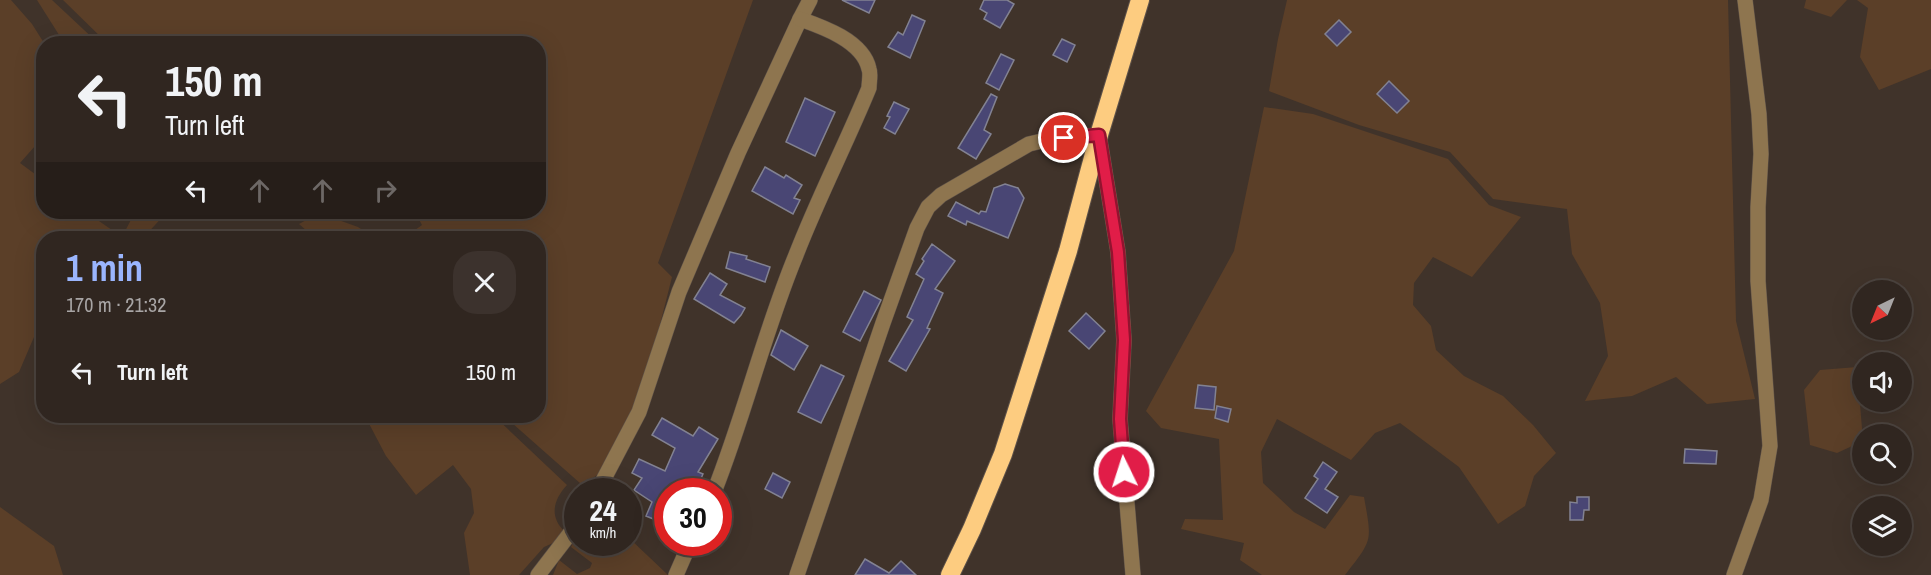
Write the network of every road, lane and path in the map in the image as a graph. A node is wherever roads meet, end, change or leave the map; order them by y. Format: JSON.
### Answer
{"nodes":[{"id":1,"x":810,"y":0,"type":"edge"},
{"id":2,"x":1140,"y":0,"type":"edge"},
{"id":3,"x":1745,"y":0,"type":"edge"},
{"id":4,"x":800,"y":19,"type":"junction"},
{"id":5,"x":1099,"y":135,"type":"junction"},
{"id":6,"x":604,"y":478,"type":"edge"},
{"id":7,"x":719,"y":478,"type":"edge"},
{"id":8,"x":564,"y":541,"type":"edge"},
{"id":9,"x":684,"y":556,"type":"edge"},
{"id":10,"x":538,"y":575,"type":"edge"},
{"id":11,"x":676,"y":575,"type":"edge"},
{"id":12,"x":797,"y":575,"type":"edge"},
{"id":13,"x":950,"y":575,"type":"edge"},
{"id":14,"x":1132,"y":575,"type":"edge"},
{"id":15,"x":1734,"y":575,"type":"edge"}],
"edges":[{"from":1,"to":4,"type":"street"},
{"from":2,"to":5,"type":"highway"},
{"from":3,"to":15,"type":"street"},
{"from":4,"to":6,"type":"street"},
{"from":4,"to":7,"type":"street"},
{"from":5,"to":12,"type":"street"},
{"from":5,"to":13,"type":"highway"},
{"from":5,"to":14,"type":"street"},
{"from":8,"to":10,"type":"street"},
{"from":9,"to":11,"type":"street"}]}
